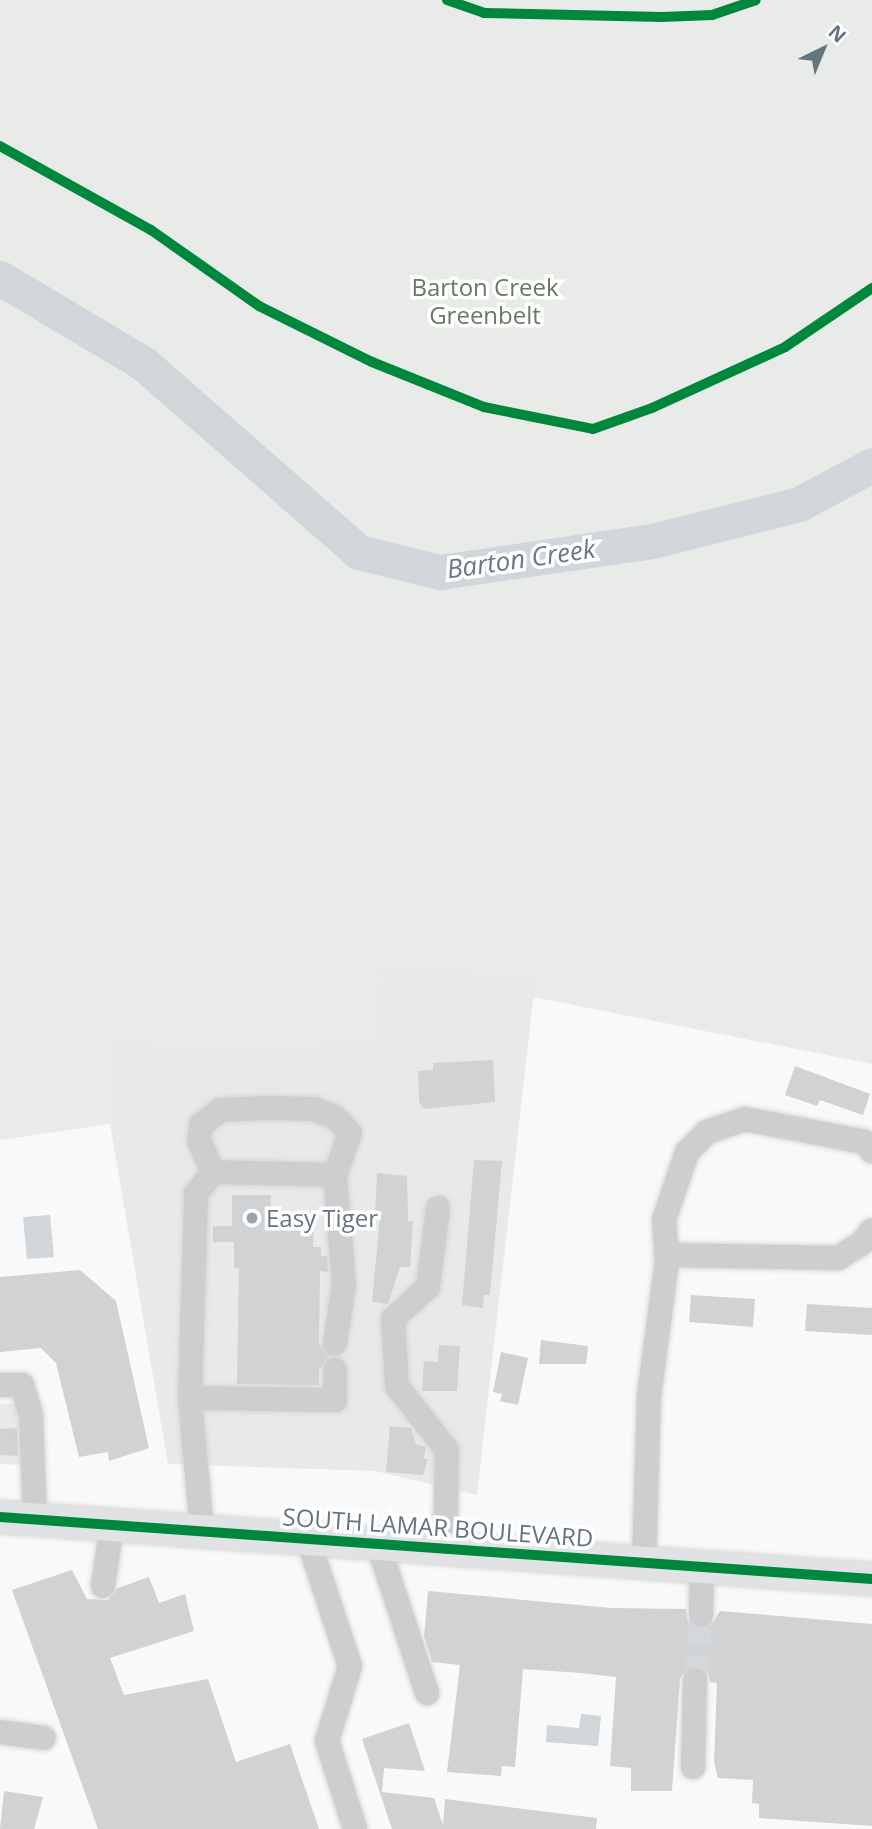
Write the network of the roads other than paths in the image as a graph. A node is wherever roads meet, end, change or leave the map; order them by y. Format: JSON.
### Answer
{"nodes":[{"id":1,"x":872,"y":1151,"type":"edge"},
{"id":2,"x":213,"y":1172,"type":"junction"},
{"id":3,"x":335,"y":1175,"type":"junction"},
{"id":4,"x":438,"y":1208,"type":"dead end"},
{"id":5,"x":872,"y":1230,"type":"edge"},
{"id":6,"x":666,"y":1255,"type":"junction"},
{"id":7,"x":335,"y":1343,"type":"dead end"},
{"id":8,"x":335,"y":1370,"type":"dead end"},
{"id":9,"x":0,"y":1385,"type":"edge"},
{"id":10,"x":190,"y":1398,"type":"junction"},
{"id":11,"x":0,"y":1517,"type":"edge"},
{"id":12,"x":35,"y":1519,"type":"junction"},
{"id":13,"x":112,"y":1524,"type":"junction"},
{"id":14,"x":202,"y":1531,"type":"junction"},
{"id":15,"x":308,"y":1539,"type":"junction"},
{"id":16,"x":379,"y":1544,"type":"junction"},
{"id":17,"x":445,"y":1548,"type":"junction"},
{"id":18,"x":644,"y":1563,"type":"junction"},
{"id":19,"x":702,"y":1567,"type":"junction"},
{"id":20,"x":872,"y":1579,"type":"edge"},
{"id":21,"x":103,"y":1586,"type":"dead end"},
{"id":22,"x":701,"y":1615,"type":"tunnel mouth"},
{"id":23,"x":695,"y":1680,"type":"tunnel mouth"},
{"id":24,"x":427,"y":1693,"type":"dead end"},
{"id":25,"x":0,"y":1732,"type":"edge"},
{"id":26,"x":44,"y":1738,"type":"dead end"},
{"id":27,"x":693,"y":1767,"type":"dead end"},
{"id":28,"x":355,"y":1829,"type":"edge"}],
"edges":[{"from":1,"to":6,"type":"lane"},
{"from":2,"to":3,"type":"lane"},
{"from":2,"to":3,"type":"lane"},
{"from":2,"to":10,"type":"lane"},
{"from":3,"to":7,"type":"lane"},
{"from":4,"to":17,"type":"lane"},
{"from":5,"to":6,"type":"lane"},
{"from":6,"to":18,"type":"lane"},
{"from":8,"to":10,"type":"lane"},
{"from":9,"to":12,"type":"lane"},
{"from":10,"to":14,"type":"lane"},
{"from":11,"to":12,"type":"main road","name":"SOUTH LAMAR BOULEVARD"},
{"from":12,"to":13,"type":"main road","name":"SOUTH LAMAR BOULEVARD"},
{"from":13,"to":14,"type":"main road","name":"SOUTH LAMAR BOULEVARD"},
{"from":13,"to":21,"type":"lane"},
{"from":14,"to":15,"type":"main road","name":"SOUTH LAMAR BOULEVARD"},
{"from":15,"to":16,"type":"main road","name":"SOUTH LAMAR BOULEVARD"},
{"from":15,"to":28,"type":"lane"},
{"from":16,"to":17,"type":"main road","name":"SOUTH LAMAR BOULEVARD"},
{"from":16,"to":24,"type":"lane"},
{"from":17,"to":18,"type":"main road","name":"SOUTH LAMAR BOULEVARD"},
{"from":18,"to":19,"type":"main road","name":"SOUTH LAMAR BOULEVARD"},
{"from":19,"to":20,"type":"main road","name":"SOUTH LAMAR BOULEVARD"},
{"from":19,"to":22,"type":"lane"},
{"from":23,"to":27,"type":"lane"},
{"from":25,"to":26,"type":"lane"}]}
